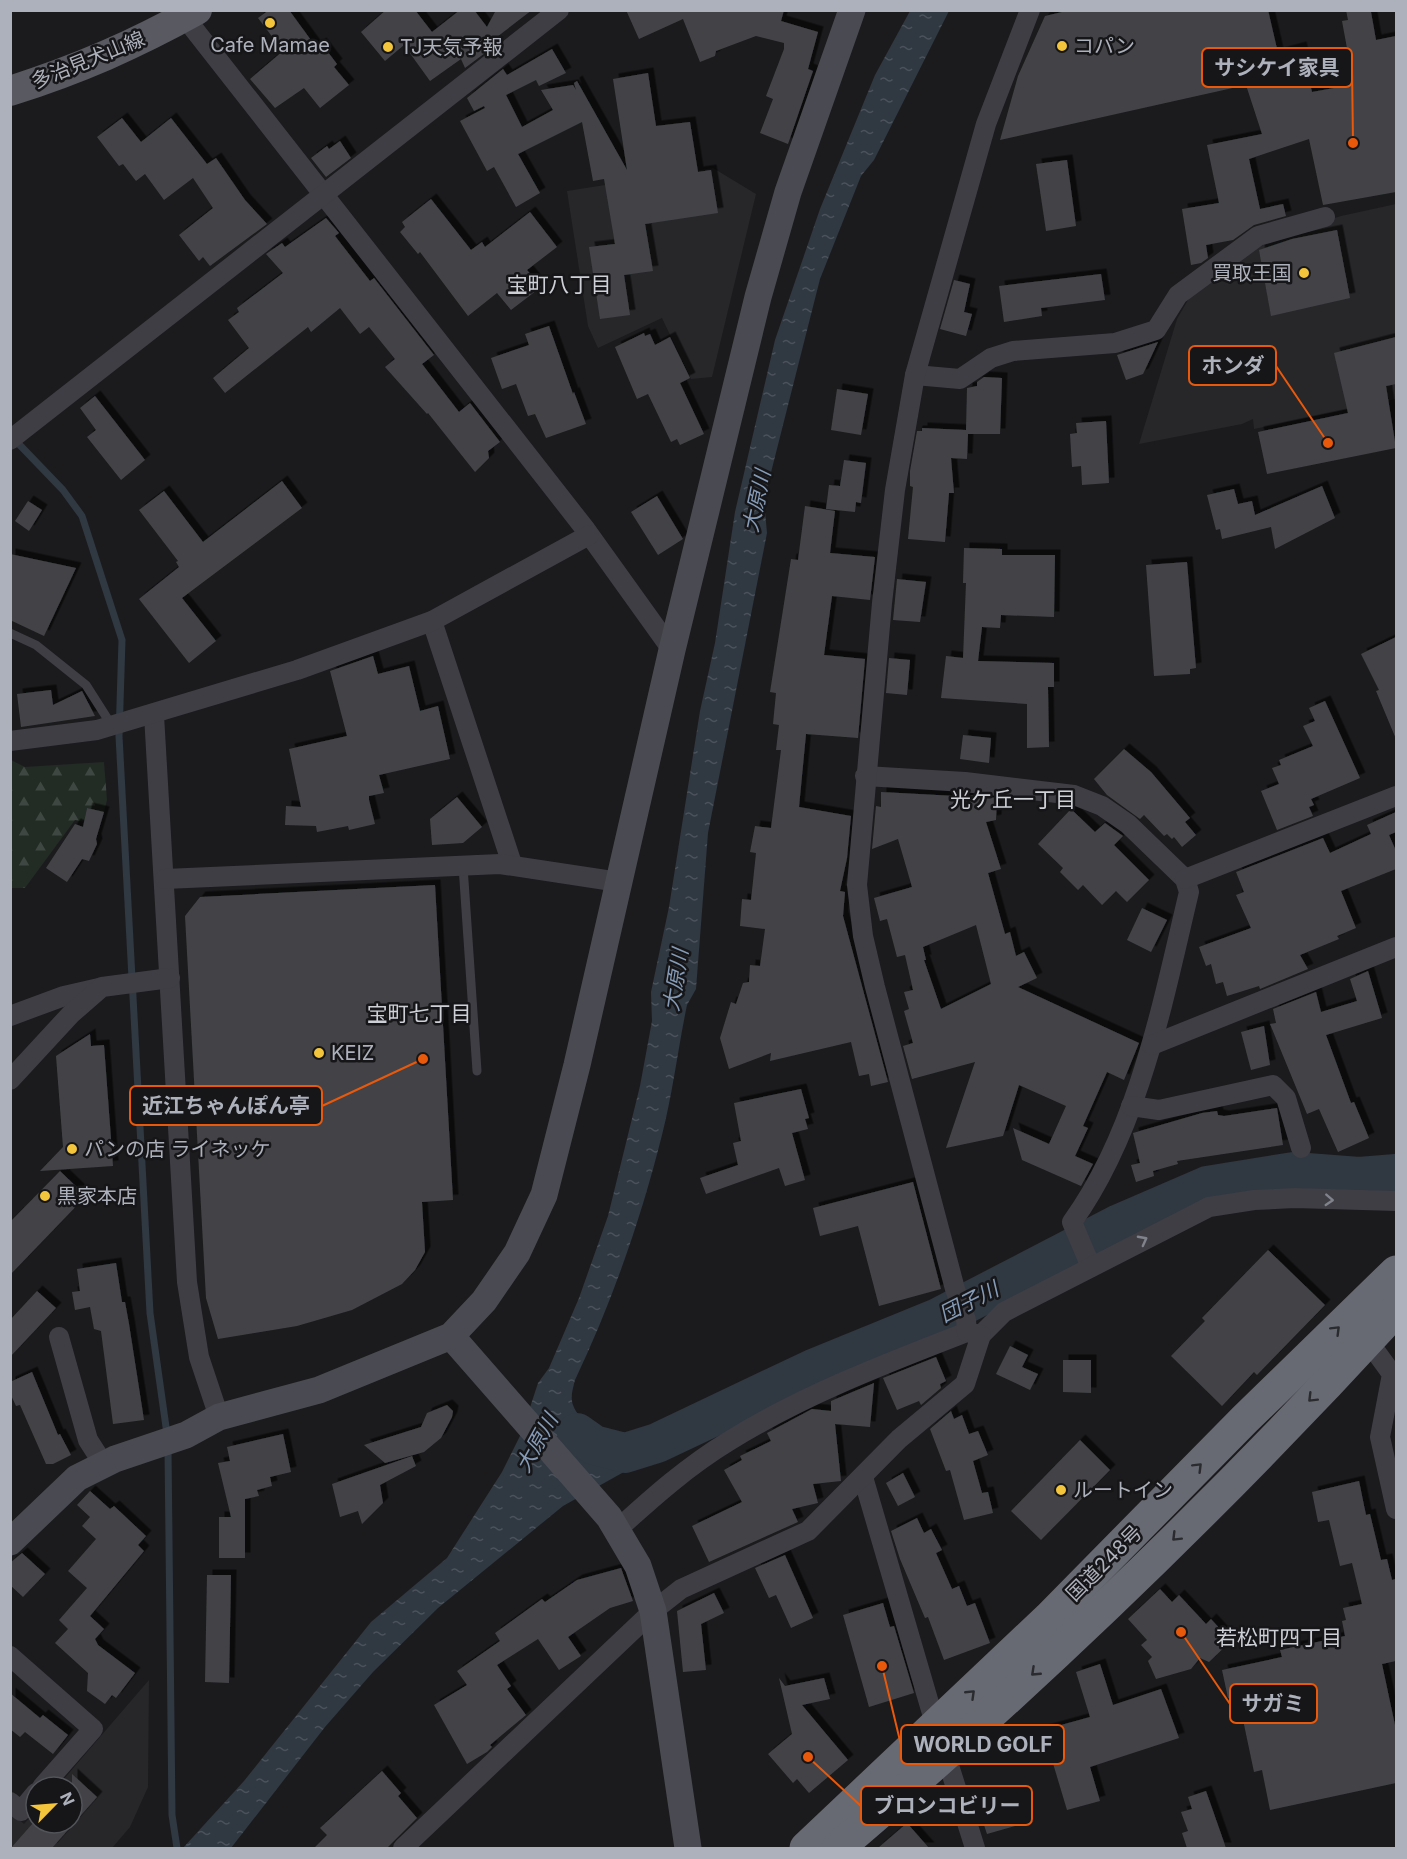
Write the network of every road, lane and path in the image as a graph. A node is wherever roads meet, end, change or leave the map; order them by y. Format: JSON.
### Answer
{"nodes":[{"id":1,"x":559,"y":10,"type":"edge"},
{"id":2,"x":852,"y":10,"type":"edge"},
{"id":3,"x":1030,"y":10,"type":"edge"},
{"id":4,"x":187,"y":13,"type":"edge"},
{"id":5,"x":10,"y":91,"type":"edge"},
{"id":6,"x":324,"y":196,"type":"junction"},
{"id":7,"x":1325,"y":216,"type":"dead end"},
{"id":8,"x":915,"y":375,"type":"junction"},
{"id":9,"x":18,"y":434,"type":"edge"},
{"id":10,"x":589,"y":535,"type":"junction"},
{"id":11,"x":432,"y":621,"type":"junction"},
{"id":12,"x":10,"y":633,"type":"edge"},
{"id":13,"x":672,"y":650,"type":"junction"},
{"id":14,"x":154,"y":714,"type":"junction"},
{"id":15,"x":108,"y":722,"type":"junction"},
{"id":16,"x":10,"y":741,"type":"edge"},
{"id":17,"x":865,"y":776,"type":"junction"},
{"id":18,"x":1396,"y":796,"type":"edge"},
{"id":19,"x":512,"y":864,"type":"junction"},
{"id":20,"x":463,"y":866,"type":"junction"},
{"id":21,"x":165,"y":879,"type":"junction"},
{"id":22,"x":1185,"y":879,"type":"junction"},
{"id":23,"x":619,"y":882,"type":"junction"},
{"id":24,"x":1396,"y":947,"type":"edge"},
{"id":25,"x":162,"y":979,"type":"junction"},
{"id":26,"x":112,"y":985,"type":"junction"},
{"id":27,"x":10,"y":1016,"type":"edge"},
{"id":28,"x":1152,"y":1045,"type":"junction"},
{"id":29,"x":477,"y":1071,"type":"dead end"},
{"id":30,"x":10,"y":1080,"type":"edge"},
{"id":31,"x":1131,"y":1106,"type":"junction"},
{"id":32,"x":1301,"y":1148,"type":"dead end"},
{"id":33,"x":1396,"y":1201,"type":"edge"},
{"id":34,"x":1091,"y":1267,"type":"junction"},
{"id":35,"x":1395,"y":1270,"type":"edge"},
{"id":36,"x":1396,"y":1310,"type":"edge"},
{"id":37,"x":972,"y":1329,"type":"junction"},
{"id":38,"x":451,"y":1336,"type":"junction"},
{"id":39,"x":59,"y":1337,"type":"dead end"},
{"id":40,"x":1368,"y":1341,"type":"junction"},
{"id":41,"x":219,"y":1417,"type":"junction"},
{"id":42,"x":104,"y":1465,"type":"junction"},
{"id":43,"x":862,"y":1477,"type":"junction"},
{"id":44,"x":1396,"y":1509,"type":"edge"},
{"id":45,"x":613,"y":1523,"type":"junction"},
{"id":46,"x":10,"y":1542,"type":"edge"},
{"id":47,"x":653,"y":1611,"type":"junction"},
{"id":48,"x":10,"y":1656,"type":"edge"},
{"id":49,"x":941,"y":1742,"type":"junction"},
{"id":50,"x":53,"y":1775,"type":"edge"},
{"id":51,"x":10,"y":1802,"type":"edge"},
{"id":52,"x":24,"y":1807,"type":"edge"},
{"id":53,"x":403,"y":1848,"type":"edge"},
{"id":54,"x":688,"y":1848,"type":"edge"},
{"id":55,"x":806,"y":1848,"type":"edge"},
{"id":56,"x":838,"y":1848,"type":"edge"},
{"id":57,"x":975,"y":1848,"type":"edge"}],
"edges":[{"from":1,"to":6,"type":"street"},
{"from":2,"to":13,"type":"street"},
{"from":3,"to":8,"type":"street"},
{"from":4,"to":5,"type":"main road","name":"多治見犬山線"},
{"from":4,"to":6,"type":"street"},
{"from":6,"to":9,"type":"street"},
{"from":6,"to":10,"type":"street"},
{"from":7,"to":8,"type":"street"},
{"from":8,"to":17,"type":"street"},
{"from":10,"to":11,"type":"street"},
{"from":10,"to":13,"type":"street"},
{"from":11,"to":14,"type":"street"},
{"from":11,"to":19,"type":"street"},
{"from":12,"to":15,"type":"lane"},
{"from":13,"to":23,"type":"street"},
{"from":14,"to":15,"type":"street"},
{"from":14,"to":21,"type":"street"},
{"from":15,"to":16,"type":"street"},
{"from":17,"to":22,"type":"street"},
{"from":17,"to":37,"type":"street"},
{"from":18,"to":22,"type":"street"},
{"from":19,"to":20,"type":"street"},
{"from":19,"to":23,"type":"street"},
{"from":20,"to":21,"type":"street"},
{"from":20,"to":29,"type":"lane"},
{"from":21,"to":25,"type":"street"},
{"from":22,"to":28,"type":"street"},
{"from":23,"to":38,"type":"street"},
{"from":24,"to":28,"type":"street"},
{"from":25,"to":26,"type":"street"},
{"from":25,"to":41,"type":"street"},
{"from":26,"to":27,"type":"street"},
{"from":26,"to":30,"type":"street"},
{"from":28,"to":31,"type":"street"},
{"from":31,"to":32,"type":"street"},
{"from":31,"to":34,"type":"street"},
{"from":34,"to":33,"type":"street","one_way":true},
{"from":34,"to":37,"type":"street"},
{"from":49,"to":35,"type":"highway","name":"国道248号","one_way":true},
{"from":36,"to":40,"type":"highway","name":"国道248号"},
{"from":37,"to":43,"type":"street"},
{"from":37,"to":45,"type":"street"},
{"from":38,"to":41,"type":"street"},
{"from":38,"to":45,"type":"street"},
{"from":39,"to":42,"type":"street"},
{"from":40,"to":44,"type":"street"},
{"from":40,"to":49,"type":"highway","name":"国道248号","one_way":true},
{"from":41,"to":42,"type":"street"},
{"from":42,"to":46,"type":"street"},
{"from":43,"to":47,"type":"street"},
{"from":43,"to":49,"type":"street"},
{"from":45,"to":47,"type":"street"},
{"from":47,"to":53,"type":"street"},
{"from":47,"to":54,"type":"street"},
{"from":48,"to":50,"type":"street"},
{"from":49,"to":55,"type":"highway","name":"国道248号"},
{"from":49,"to":56,"type":"highway","name":"国道248号"},
{"from":49,"to":57,"type":"street"},
{"from":51,"to":52,"type":"street"}]}
